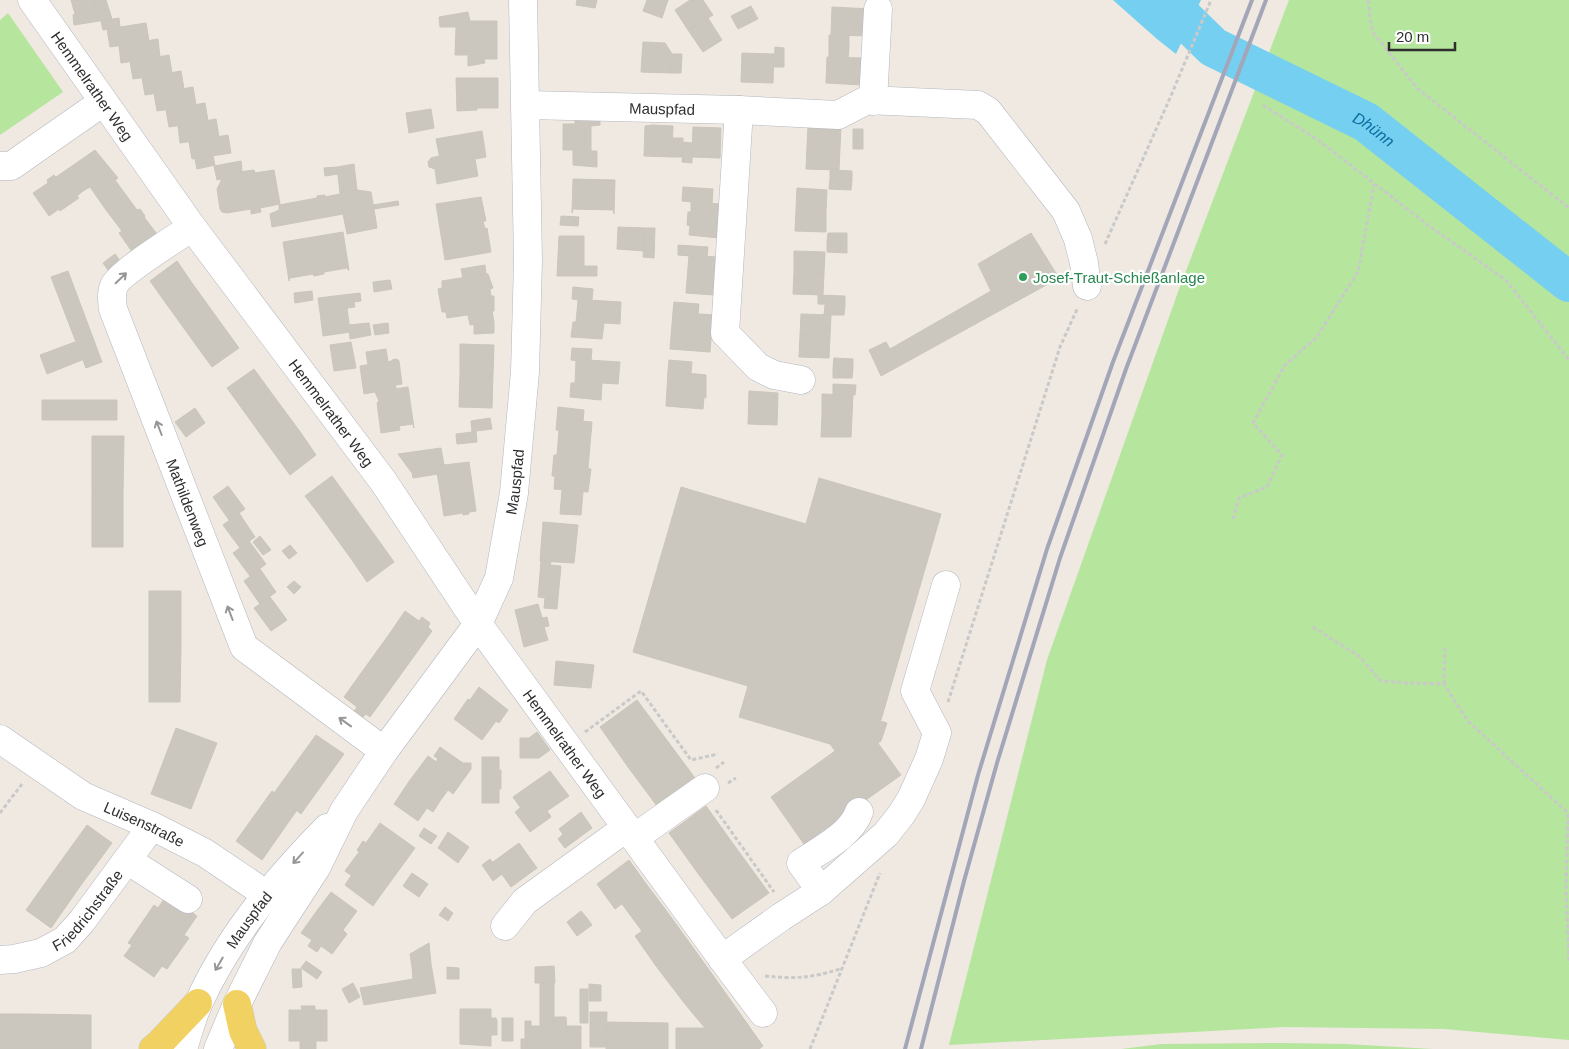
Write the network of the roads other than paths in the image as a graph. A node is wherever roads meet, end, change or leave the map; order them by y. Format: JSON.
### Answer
{"nodes":[{"id":1,"x":32,"y":0,"type":"edge"},
{"id":2,"x":523,"y":0,"type":"edge"},
{"id":3,"x":878,"y":9,"type":"dead end"},
{"id":4,"x":870,"y":101,"type":"junction"},
{"id":5,"x":103,"y":102,"type":"junction"},
{"id":6,"x":526,"y":105,"type":"junction"},
{"id":7,"x":739,"y":110,"type":"junction"},
{"id":8,"x":0,"y":166,"type":"edge"},
{"id":9,"x":192,"y":227,"type":"junction"},
{"id":10,"x":1087,"y":286,"type":"road end"},
{"id":11,"x":801,"y":380,"type":"dead end"},
{"id":12,"x":946,"y":585,"type":"dead end"},
{"id":13,"x":478,"y":624,"type":"junction"},
{"id":14,"x":0,"y":739,"type":"edge"},
{"id":15,"x":384,"y":751,"type":"junction"},
{"id":16,"x":710,"y":797,"type":"road end"},
{"id":17,"x":858,"y":812,"type":"dead end"},
{"id":18,"x":152,"y":826,"type":"junction"},
{"id":19,"x":630,"y":833,"type":"junction"},
{"id":20,"x":127,"y":860,"type":"junction"},
{"id":21,"x":821,"y":891,"type":"junction"},
{"id":22,"x":188,"y":899,"type":"dead end"},
{"id":23,"x":277,"y":902,"type":"junction"},
{"id":24,"x":505,"y":926,"type":"dead end"},
{"id":25,"x":0,"y":960,"type":"edge"},
{"id":26,"x":727,"y":966,"type":"junction"},
{"id":27,"x":198,"y":1003,"type":"junction"},
{"id":28,"x":237,"y":1004,"type":"junction"},
{"id":29,"x":763,"y":1013,"type":"dead end"},
{"id":30,"x":153,"y":1049,"type":"edge"},
{"id":31,"x":183,"y":1049,"type":"edge"},
{"id":32,"x":218,"y":1049,"type":"edge"},
{"id":33,"x":252,"y":1049,"type":"edge"}],
"edges":[{"from":1,"to":5,"type":"street","name":"Hemmelrather Weg"},
{"from":2,"to":6,"type":"street","name":"Mauspfad"},
{"from":3,"to":4,"type":"street"},
{"from":4,"to":7,"type":"street","name":"Mauspfad"},
{"from":4,"to":10,"type":"street"},
{"from":5,"to":8,"type":"street"},
{"from":5,"to":9,"type":"street","name":"Hemmelrather Weg"},
{"from":6,"to":7,"type":"street","name":"Mauspfad"},
{"from":6,"to":13,"type":"street","name":"Mauspfad"},
{"from":7,"to":11,"type":"street"},
{"from":9,"to":13,"type":"street","name":"Hemmelrather Weg"},
{"from":15,"to":9,"type":"street","name":"Mathildenweg","one_way":true},
{"from":12,"to":21,"type":"street"},
{"from":13,"to":15,"type":"street","name":"Mauspfad"},
{"from":13,"to":19,"type":"street","name":"Hemmelrather Weg"},
{"from":14,"to":18,"type":"street","name":"Luisenstraße"},
{"from":15,"to":23,"type":"street","name":"Mauspfad"},
{"from":16,"to":19,"type":"street"},
{"from":17,"to":21,"type":"street"},
{"from":18,"to":20,"type":"street","name":"Friedrichstraße"},
{"from":18,"to":23,"type":"street","name":"Luisenstraße"},
{"from":19,"to":24,"type":"street"},
{"from":19,"to":26,"type":"street","name":"Hemmelrather Weg"},
{"from":20,"to":22,"type":"street"},
{"from":20,"to":25,"type":"street","name":"Friedrichstraße"},
{"from":21,"to":26,"type":"street"},
{"from":23,"to":27,"type":"street","name":"Mauspfad","one_way":true},
{"from":23,"to":28,"type":"street","name":"Mauspfad"},
{"from":26,"to":29,"type":"street","name":"Hemmelrather Weg"},
{"from":27,"to":30,"type":"main road"},
{"from":27,"to":31,"type":"street","name":"Mauspfad"},
{"from":28,"to":32,"type":"street","name":"Mauspfad"},
{"from":28,"to":33,"type":"main road"}]}
